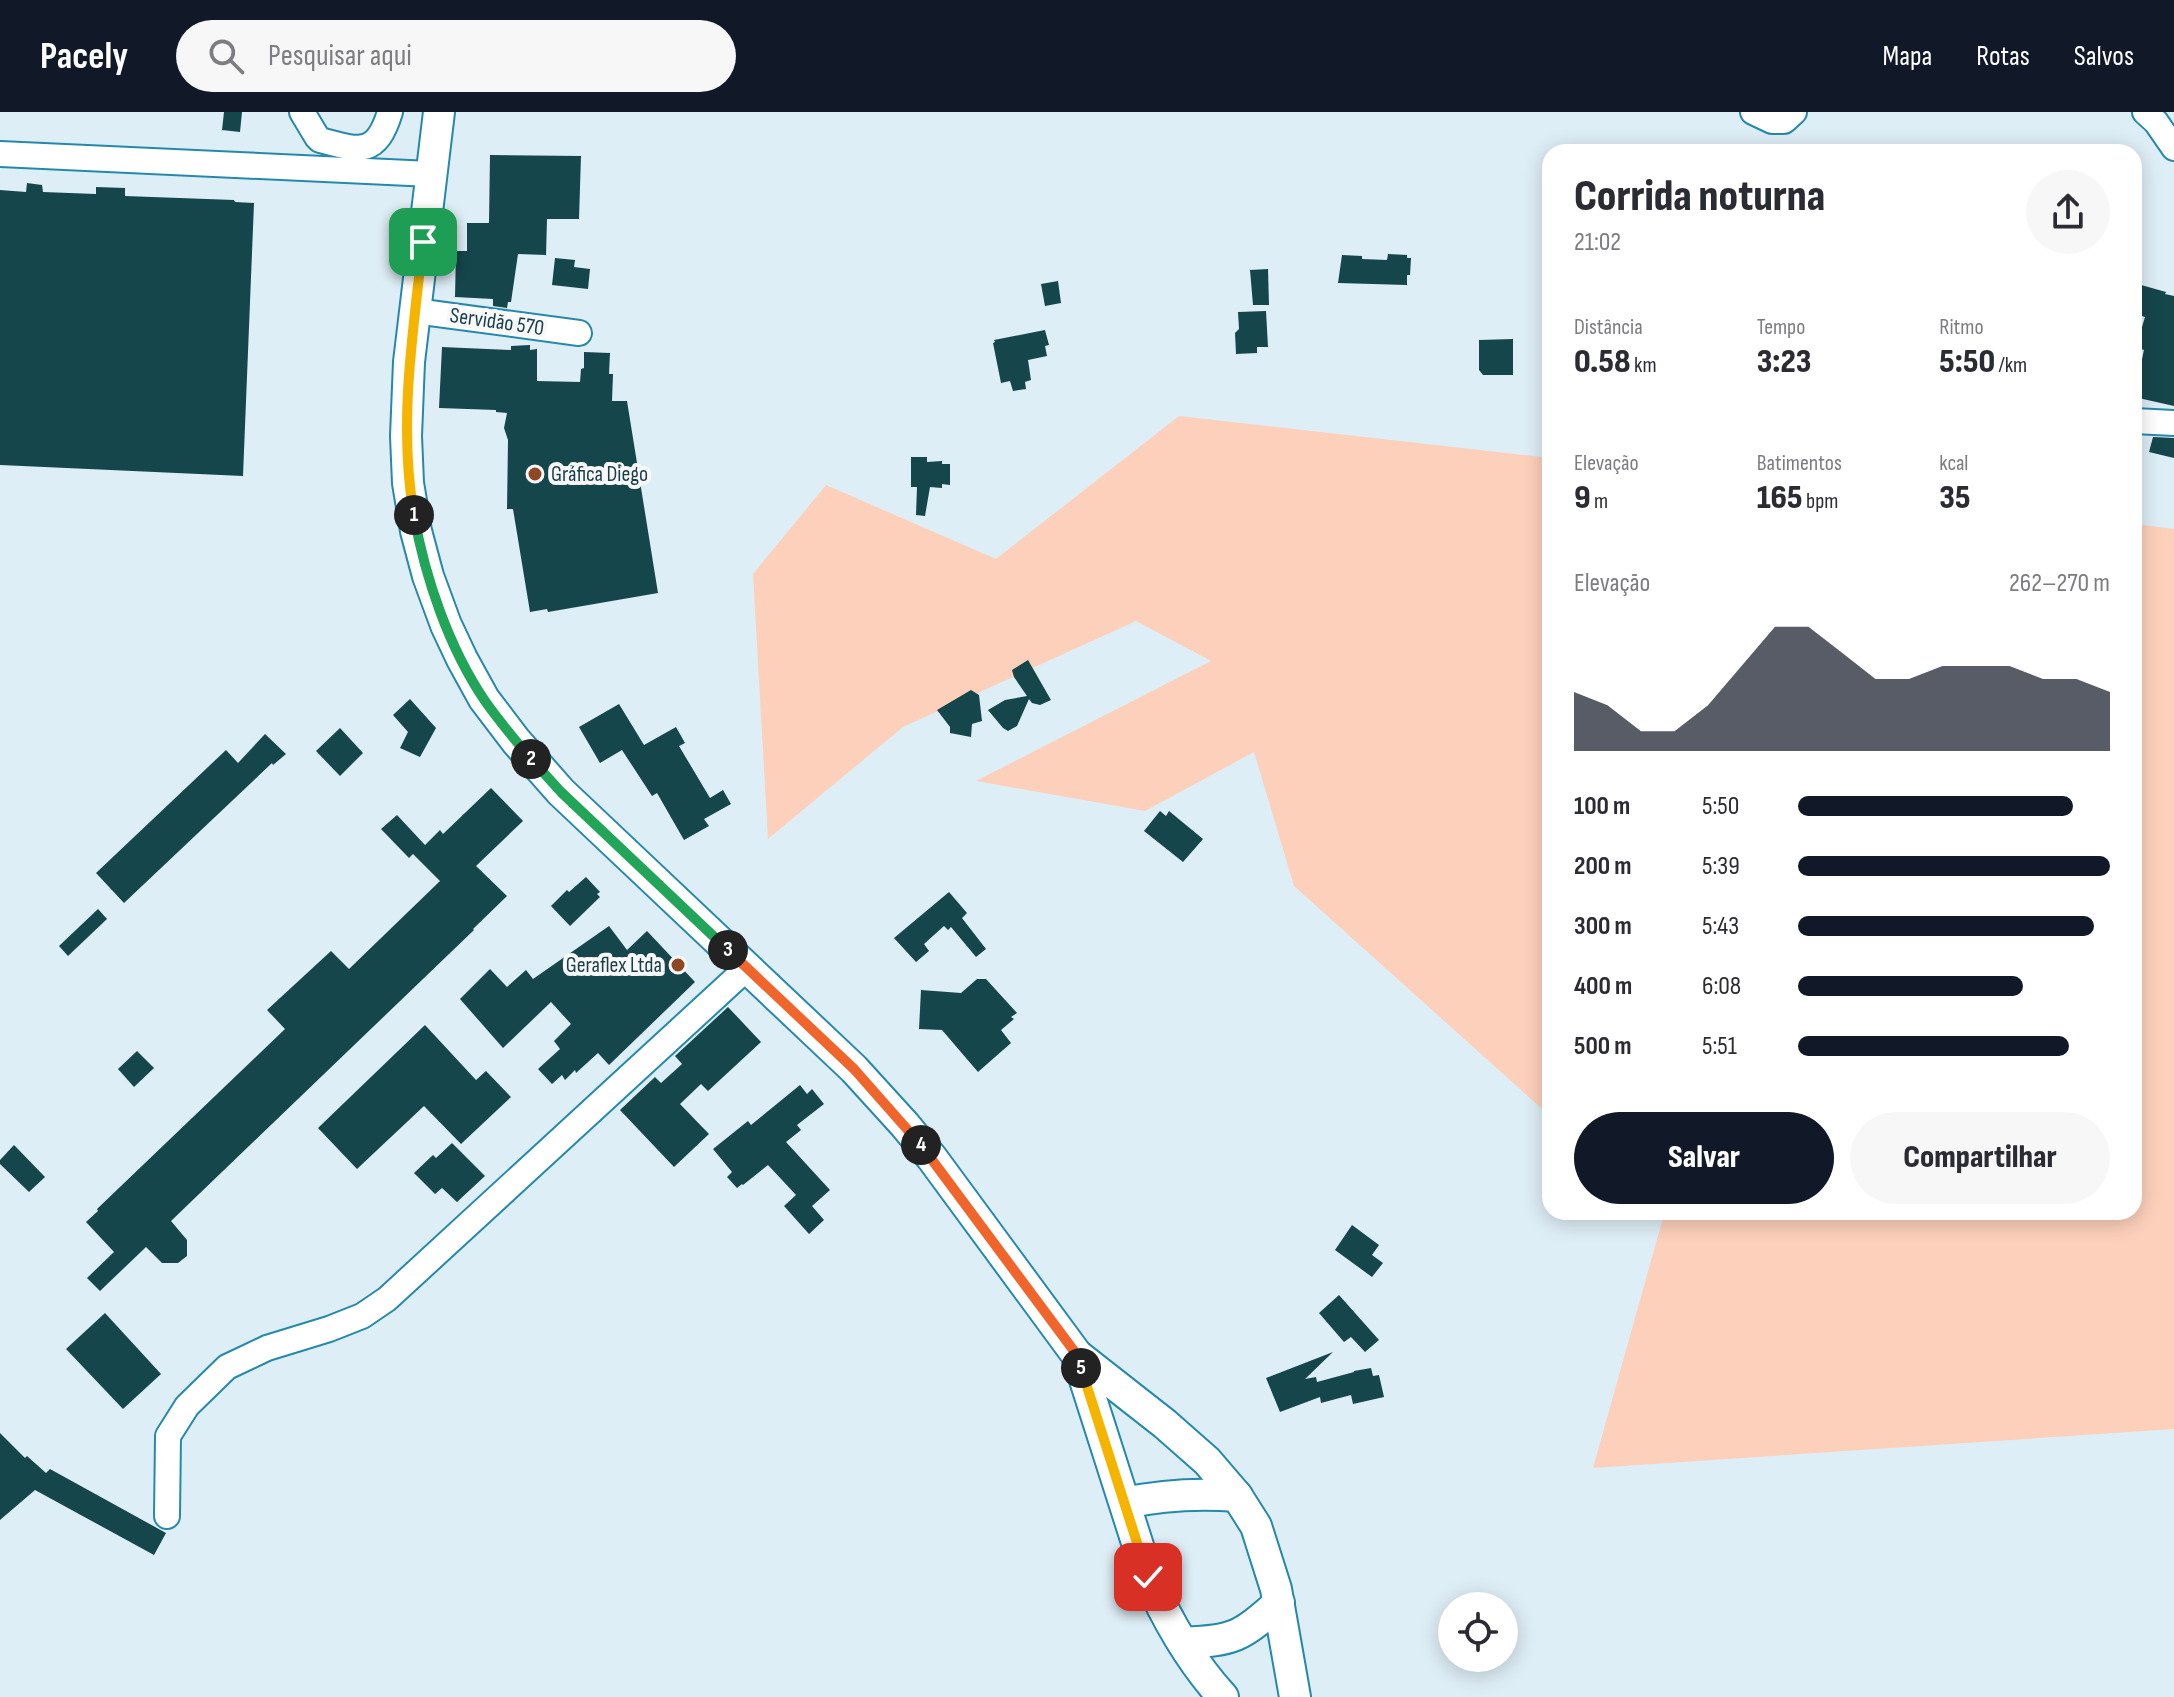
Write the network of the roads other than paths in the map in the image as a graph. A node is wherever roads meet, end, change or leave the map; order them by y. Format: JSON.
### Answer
{"nodes":[{"id":1,"x":302,"y":112,"type":"edge"},
{"id":2,"x":390,"y":112,"type":"edge"},
{"id":3,"x":439,"y":112,"type":"edge"},
{"id":4,"x":1753,"y":112,"type":"edge"},
{"id":5,"x":1794,"y":112,"type":"edge"},
{"id":6,"x":2145,"y":112,"type":"edge"},
{"id":7,"x":2174,"y":148,"type":"edge"},
{"id":8,"x":0,"y":154,"type":"edge"},
{"id":9,"x":350,"y":159,"type":"junction"},
{"id":10,"x":431,"y":174,"type":"junction"},
{"id":11,"x":415,"y":311,"type":"junction"},
{"id":12,"x":579,"y":333,"type":"dead end"},
{"id":13,"x":2142,"y":421,"type":"edge"},
{"id":14,"x":2174,"y":423,"type":"edge"},
{"id":15,"x":747,"y":968,"type":"junction"},
{"id":16,"x":1077,"y":1355,"type":"junction"},
{"id":17,"x":1237,"y":1496,"type":"junction"},
{"id":18,"x":1125,"y":1503,"type":"junction"},
{"id":19,"x":167,"y":1516,"type":"dead end"},
{"id":20,"x":1279,"y":1603,"type":"junction"},
{"id":21,"x":1183,"y":1643,"type":"junction"},
{"id":22,"x":1223,"y":1697,"type":"edge"},
{"id":23,"x":1295,"y":1697,"type":"edge"}],
"edges":[{"from":1,"to":9,"type":"street"},
{"from":2,"to":9,"type":"street"},
{"from":3,"to":10,"type":"main road"},
{"from":4,"to":5,"type":"street"},
{"from":6,"to":7,"type":"street"},
{"from":8,"to":9,"type":"street"},
{"from":9,"to":10,"type":"street"},
{"from":10,"to":11,"type":"main road"},
{"from":11,"to":12,"type":"street","name":"Servidão 570"},
{"from":11,"to":15,"type":"main road"},
{"from":13,"to":14,"type":"street"},
{"from":15,"to":16,"type":"main road"},
{"from":15,"to":19,"type":"street"},
{"from":16,"to":17,"type":"main road"},
{"from":16,"to":18,"type":"main road"},
{"from":17,"to":18,"type":"main road"},
{"from":17,"to":20,"type":"main road"},
{"from":18,"to":21,"type":"main road"},
{"from":20,"to":21,"type":"main road"},
{"from":20,"to":23,"type":"main road"},
{"from":21,"to":22,"type":"main road"}]}
